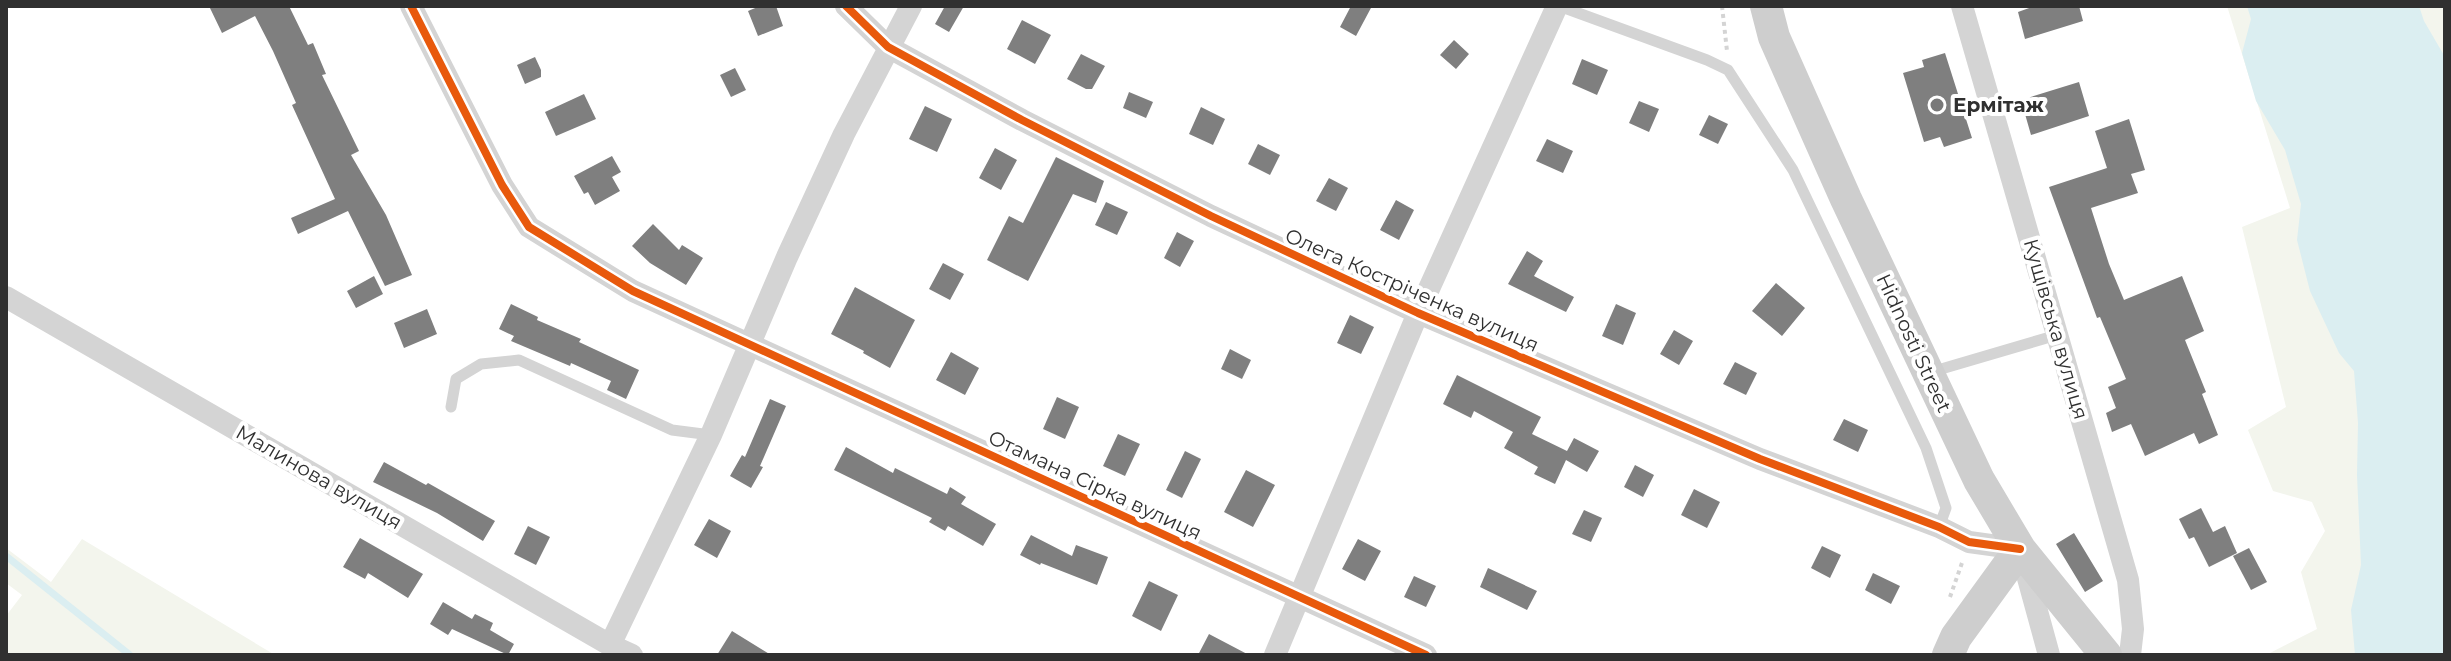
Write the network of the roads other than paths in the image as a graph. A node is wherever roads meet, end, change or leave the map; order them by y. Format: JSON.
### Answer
{"nodes":[{"id":1,"x":411,"y":6,"type":"edge"},
{"id":2,"x":846,"y":6,"type":"edge"},
{"id":3,"x":911,"y":6,"type":"edge"},
{"id":4,"x":1558,"y":6,"type":"edge"},
{"id":5,"x":1766,"y":6,"type":"edge"},
{"id":6,"x":1962,"y":6,"type":"edge"},
{"id":7,"x":888,"y":47,"type":"junction"},
{"id":8,"x":6,"y":297,"type":"edge"},
{"id":9,"x":1418,"y":313,"type":"junction"},
{"id":10,"x":2057,"y":335,"type":"junction"},
{"id":11,"x":751,"y":345,"type":"junction"},
{"id":12,"x":1928,"y":373,"type":"junction"},
{"id":13,"x":451,"y":407,"type":"dead end"},
{"id":14,"x":711,"y":435,"type":"junction"},
{"id":15,"x":1939,"y":527,"type":"junction"},
{"id":16,"x":2020,"y":549,"type":"junction"},
{"id":17,"x":1300,"y":596,"type":"junction"},
{"id":18,"x":610,"y":645,"type":"junction"},
{"id":19,"x":632,"y":655,"type":"edge"},
{"id":20,"x":1275,"y":655,"type":"edge"},
{"id":21,"x":1426,"y":655,"type":"edge"},
{"id":22,"x":1948,"y":655,"type":"edge"},
{"id":23,"x":2049,"y":655,"type":"edge"},
{"id":24,"x":2106,"y":655,"type":"edge"},
{"id":25,"x":2130,"y":655,"type":"edge"}],
"edges":[{"from":1,"to":11,"type":"street","name":"Отамана Сірка вулиця"},
{"from":2,"to":7,"type":"street","name":"Олега Костріченка вулиця"},
{"from":3,"to":7,"type":"street"},
{"from":4,"to":9,"type":"street"},
{"from":4,"to":15,"type":"lane"},
{"from":5,"to":12,"type":"main road","name":"Hidnosti Street"},
{"from":6,"to":10,"type":"street","name":"Кущівська вулиця"},
{"from":7,"to":9,"type":"street","name":"Олега Костріченка вулиця"},
{"from":7,"to":11,"type":"street"},
{"from":8,"to":18,"type":"street","name":"Малинова вулиця"},
{"from":9,"to":15,"type":"street","name":"Олега Костріченка вулиця"},
{"from":9,"to":17,"type":"street"},
{"from":10,"to":12,"type":"lane"},
{"from":10,"to":25,"type":"street","name":"Кущівська вулиця"},
{"from":11,"to":14,"type":"street"},
{"from":11,"to":17,"type":"street","name":"Отамана Сірка вулиця"},
{"from":12,"to":16,"type":"main road","name":"Hidnosti Street"},
{"from":13,"to":14,"type":"lane"},
{"from":14,"to":18,"type":"street"},
{"from":15,"to":16,"type":"street","name":"Олега Костріченка вулиця"},
{"from":16,"to":22,"type":"main road"},
{"from":16,"to":23,"type":"street"},
{"from":16,"to":24,"type":"main road","name":"Hidnosti Street"},
{"from":17,"to":20,"type":"street"},
{"from":17,"to":21,"type":"street","name":"Отамана Сірка вулиця"},
{"from":18,"to":19,"type":"street","name":"Малинова вулиця"}]}
